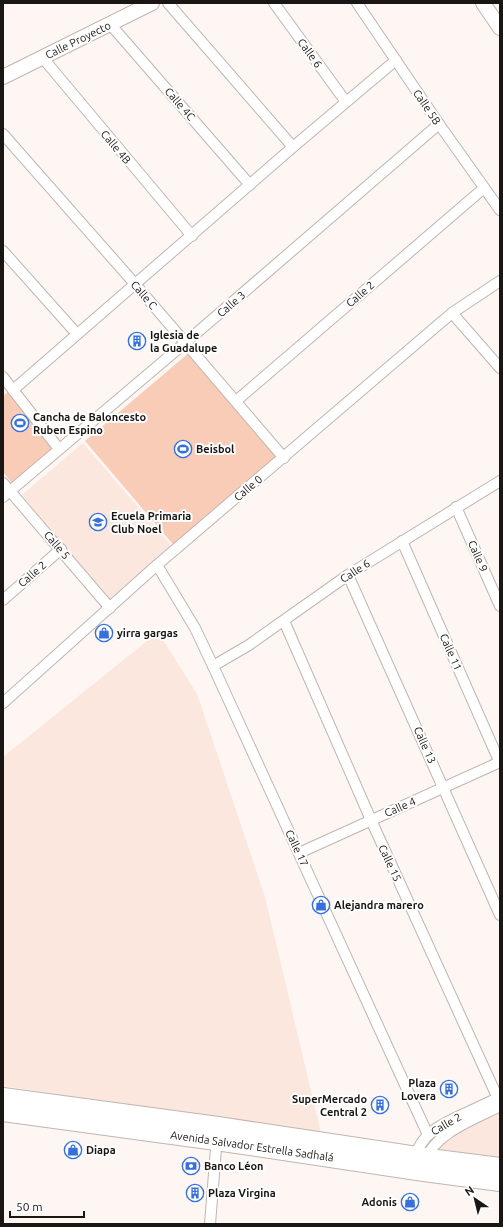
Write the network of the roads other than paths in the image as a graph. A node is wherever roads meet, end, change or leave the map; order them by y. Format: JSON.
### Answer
{"nodes":[{"id":1,"x":152,"y":3,"type":"edge"},
{"id":2,"x":168,"y":3,"type":"edge"},
{"id":3,"x":274,"y":3,"type":"edge"},
{"id":4,"x":357,"y":3,"type":"edge"},
{"id":5,"x":483,"y":3,"type":"edge"},
{"id":6,"x":110,"y":24,"type":"junction"},
{"id":7,"x":500,"y":28,"type":"edge"},
{"id":8,"x":42,"y":58,"type":"junction"},
{"id":9,"x":396,"y":60,"type":"junction"},
{"id":10,"x":3,"y":77,"type":"edge"},
{"id":11,"x":346,"y":102,"type":"junction"},
{"id":12,"x":439,"y":124,"type":"junction"},
{"id":13,"x":3,"y":134,"type":"edge"},
{"id":14,"x":293,"y":147,"type":"junction"},
{"id":15,"x":250,"y":185,"type":"junction"},
{"id":16,"x":484,"y":188,"type":"junction"},
{"id":17,"x":500,"y":210,"type":"edge"},
{"id":18,"x":192,"y":236,"type":"junction"},
{"id":19,"x":3,"y":251,"type":"edge"},
{"id":20,"x":500,"y":281,"type":"edge"},
{"id":21,"x":135,"y":284,"type":"junction"},
{"id":22,"x":452,"y":312,"type":"junction"},
{"id":23,"x":77,"y":334,"type":"junction"},
{"id":24,"x":185,"y":343,"type":"junction"},
{"id":25,"x":500,"y":368,"type":"edge"},
{"id":26,"x":3,"y":377,"type":"edge"},
{"id":27,"x":13,"y":390,"type":"junction"},
{"id":28,"x":236,"y":401,"type":"junction"},
{"id":29,"x":59,"y":449,"type":"junction"},
{"id":30,"x":284,"y":458,"type":"junction"},
{"id":31,"x":500,"y":481,"type":"edge"},
{"id":32,"x":3,"y":483,"type":"edge"},
{"id":33,"x":7,"y":494,"type":"edge"},
{"id":34,"x":456,"y":507,"type":"junction"},
{"id":35,"x":402,"y":541,"type":"junction"},
{"id":36,"x":61,"y":549,"type":"junction"},
{"id":37,"x":157,"y":565,"type":"junction"},
{"id":38,"x":348,"y":575,"type":"junction"},
{"id":39,"x":3,"y":600,"type":"edge"},
{"id":40,"x":500,"y":606,"type":"edge"},
{"id":41,"x":110,"y":608,"type":"junction"},
{"id":42,"x":284,"y":621,"type":"junction"},
{"id":43,"x":213,"y":666,"type":"junction"},
{"id":44,"x":3,"y":703,"type":"edge"},
{"id":45,"x":500,"y":763,"type":"edge"},
{"id":46,"x":444,"y":787,"type":"junction"},
{"id":47,"x":371,"y":820,"type":"junction"},
{"id":48,"x":299,"y":852,"type":"junction"},
{"id":49,"x":500,"y":915,"type":"edge"},
{"id":50,"x":3,"y":1097,"type":"edge"},
{"id":51,"x":499,"y":1101,"type":"edge"},
{"id":52,"x":3,"y":1112,"type":"edge"},
{"id":53,"x":3,"y":1122,"type":"edge"},
{"id":54,"x":217,"y":1133,"type":"junction"},
{"id":55,"x":428,"y":1135,"type":"junction"},
{"id":56,"x":420,"y":1164,"type":"junction"},
{"id":57,"x":500,"y":1167,"type":"edge"},
{"id":58,"x":500,"y":1182,"type":"edge"},
{"id":59,"x":210,"y":1224,"type":"edge"}],
"edges":[{"from":1,"to":6,"type":"street","name":"Calle Proyecto"},
{"from":2,"to":14,"type":"street"},
{"from":3,"to":11,"type":"street","name":"Calle 6"},
{"from":4,"to":9,"type":"street","name":"Calle 5B"},
{"from":5,"to":7,"type":"street"},
{"from":6,"to":8,"type":"street","name":"Calle Proyecto"},
{"from":6,"to":15,"type":"street","name":"Calle 4C"},
{"from":8,"to":10,"type":"street","name":"Calle Proyecto"},
{"from":8,"to":18,"type":"street","name":"Calle 4B"},
{"from":9,"to":11,"type":"street"},
{"from":9,"to":12,"type":"street","name":"Calle 5B"},
{"from":11,"to":14,"type":"street"},
{"from":12,"to":16,"type":"street","name":"Calle 5B"},
{"from":12,"to":24,"type":"street","name":"Calle 3"},
{"from":13,"to":21,"type":"street","name":"Calle C"},
{"from":14,"to":15,"type":"street"},
{"from":15,"to":18,"type":"street"},
{"from":16,"to":17,"type":"street","name":"Calle 5B"},
{"from":16,"to":28,"type":"street","name":"Calle 2"},
{"from":18,"to":21,"type":"street"},
{"from":19,"to":23,"type":"street"},
{"from":20,"to":22,"type":"street","name":"Calle 0"},
{"from":21,"to":23,"type":"street"},
{"from":21,"to":24,"type":"street","name":"Calle C"},
{"from":22,"to":25,"type":"street"},
{"from":22,"to":30,"type":"street","name":"Calle 0"},
{"from":23,"to":27,"type":"street"},
{"from":24,"to":28,"type":"street","name":"Calle C"},
{"from":24,"to":29,"type":"street","name":"Calle 3"},
{"from":26,"to":27,"type":"street"},
{"from":27,"to":29,"type":"street"},
{"from":28,"to":30,"type":"street","name":"Calle C"},
{"from":29,"to":33,"type":"street","name":"Calle 3"},
{"from":30,"to":37,"type":"street","name":"Calle 0"},
{"from":31,"to":34,"type":"street","name":"Calle 6"},
{"from":32,"to":33,"type":"street","name":"Calle 5"},
{"from":33,"to":36,"type":"street","name":"Calle 5"},
{"from":34,"to":35,"type":"street","name":"Calle 6"},
{"from":34,"to":40,"type":"street","name":"Calle 9"},
{"from":35,"to":38,"type":"street","name":"Calle 6"},
{"from":35,"to":45,"type":"street","name":"Calle 11"},
{"from":36,"to":39,"type":"street","name":"Calle 2"},
{"from":36,"to":41,"type":"street","name":"Calle 5"},
{"from":37,"to":41,"type":"street","name":"Calle 0"},
{"from":37,"to":43,"type":"street","name":"Calle 17"},
{"from":38,"to":42,"type":"street","name":"Calle 6"},
{"from":38,"to":46,"type":"street","name":"Calle 13"},
{"from":41,"to":44,"type":"street","name":"Calle 0"},
{"from":42,"to":43,"type":"street","name":"Calle 6"},
{"from":42,"to":47,"type":"street","name":"Calle 15"},
{"from":43,"to":48,"type":"street","name":"Calle 17"},
{"from":45,"to":46,"type":"street","name":"Calle 4"},
{"from":46,"to":47,"type":"street","name":"Calle 4"},
{"from":46,"to":49,"type":"street","name":"Calle 13"},
{"from":47,"to":48,"type":"street","name":"Calle 4"},
{"from":47,"to":51,"type":"street","name":"Calle 15"},
{"from":48,"to":55,"type":"street","name":"Calle 17"},
{"from":50,"to":54,"type":"highway","name":"Avenida Salvador Estrella Sadhalá"},
{"from":51,"to":55,"type":"street","name":"Calle 2"},
{"from":51,"to":56,"type":"street","name":"Calle 2"},
{"from":52,"to":54,"type":"highway","name":"Avenida Salvador Estrella Sadhalá"},
{"from":53,"to":54,"type":"highway"},
{"from":54,"to":56,"type":"highway","name":"Avenida Salvador Estrella Sadhalá"},
{"from":54,"to":59,"type":"street"},
{"from":55,"to":56,"type":"street","name":"Calle 2"},
{"from":56,"to":57,"type":"highway","name":"Avenida Salvador Estrella Sadhalá"},
{"from":56,"to":58,"type":"highway","name":"Avenida Salvador Estrella Sadhalá"}]}
